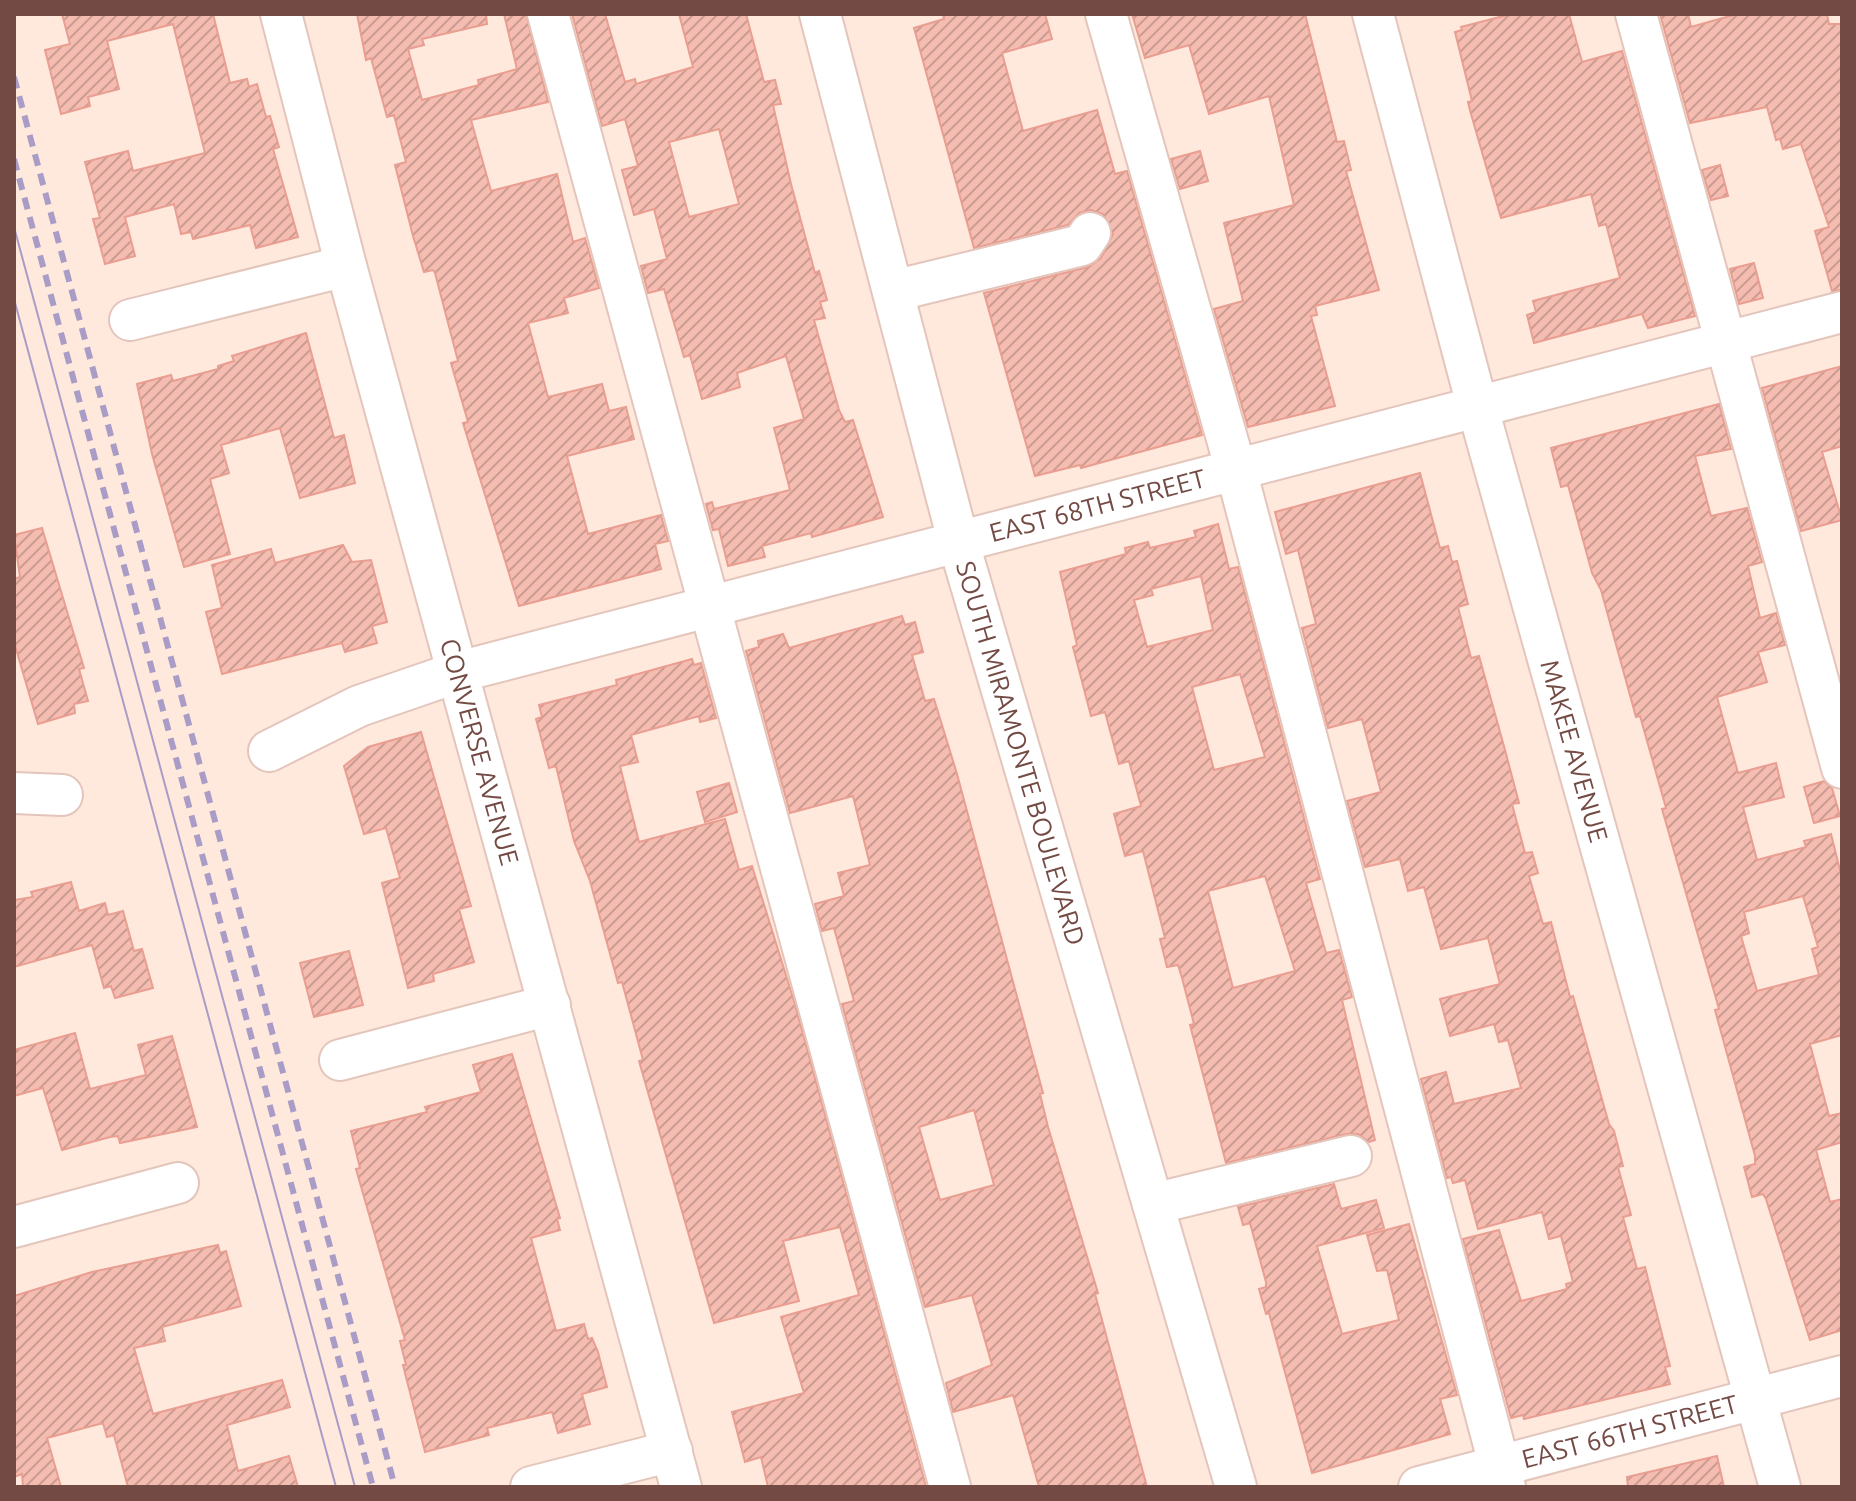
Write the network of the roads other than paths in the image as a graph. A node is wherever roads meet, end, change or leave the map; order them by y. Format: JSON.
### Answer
{"nodes":[{"id":1,"x":281,"y":14,"type":"edge"},
{"id":2,"x":548,"y":14,"type":"edge"},
{"id":3,"x":820,"y":14,"type":"edge"},
{"id":4,"x":1106,"y":14,"type":"edge"},
{"id":5,"x":1373,"y":14,"type":"edge"},
{"id":6,"x":1636,"y":14,"type":"edge"},
{"id":7,"x":1090,"y":233,"type":"dead end"},
{"id":8,"x":346,"y":266,"type":"junction"},
{"id":9,"x":893,"y":291,"type":"junction"},
{"id":10,"x":1842,"y":312,"type":"edge"},
{"id":11,"x":130,"y":320,"type":"dead end"},
{"id":12,"x":1727,"y":341,"type":"junction"},
{"id":13,"x":1477,"y":405,"type":"junction"},
{"id":14,"x":1236,"y":470,"type":"junction"},
{"id":15,"x":959,"y":544,"type":"junction"},
{"id":16,"x":711,"y":607,"type":"junction"},
{"id":17,"x":458,"y":672,"type":"junction"},
{"id":18,"x":269,"y":751,"type":"dead end"},
{"id":19,"x":1842,"y":768,"type":"edge"},
{"id":20,"x":14,"y":793,"type":"edge"},
{"id":21,"x":62,"y":795,"type":"dead end"},
{"id":22,"x":550,"y":1005,"type":"junction"},
{"id":23,"x":340,"y":1060,"type":"dead end"},
{"id":24,"x":1351,"y":1156,"type":"dead end"},
{"id":25,"x":178,"y":1183,"type":"dead end"},
{"id":26,"x":1153,"y":1204,"type":"junction"},
{"id":27,"x":14,"y":1227,"type":"edge"},
{"id":28,"x":1842,"y":1376,"type":"edge"},
{"id":29,"x":1756,"y":1398,"type":"junction"},
{"id":30,"x":677,"y":1469,"type":"edge"},
{"id":31,"x":1502,"y":1476,"type":"edge"},
{"id":32,"x":531,"y":1487,"type":"edge"},
{"id":33,"x":950,"y":1487,"type":"edge"},
{"id":34,"x":1236,"y":1487,"type":"edge"},
{"id":35,"x":1419,"y":1487,"type":"edge"},
{"id":36,"x":1780,"y":1487,"type":"edge"}],
"edges":[{"from":1,"to":8,"type":"street","name":"CONVERSE AVENUE"},
{"from":2,"to":16,"type":"street"},
{"from":3,"to":9,"type":"street","name":"SOUTH MIRAMONTE BOULEVARD"},
{"from":4,"to":14,"type":"street"},
{"from":5,"to":13,"type":"street","name":"MAKEE AVENUE"},
{"from":6,"to":12,"type":"street"},
{"from":7,"to":9,"type":"street"},
{"from":8,"to":11,"type":"street"},
{"from":8,"to":17,"type":"street","name":"CONVERSE AVENUE"},
{"from":9,"to":15,"type":"street","name":"SOUTH MIRAMONTE BOULEVARD"},
{"from":10,"to":12,"type":"street","name":"EAST 68TH STREET"},
{"from":12,"to":13,"type":"street","name":"EAST 68TH STREET"},
{"from":12,"to":19,"type":"street"},
{"from":13,"to":14,"type":"street","name":"EAST 68TH STREET"},
{"from":13,"to":29,"type":"street","name":"MAKEE AVENUE"},
{"from":14,"to":15,"type":"street","name":"EAST 68TH STREET"},
{"from":14,"to":31,"type":"street"},
{"from":15,"to":16,"type":"street","name":"EAST 68TH STREET"},
{"from":15,"to":26,"type":"street","name":"SOUTH MIRAMONTE BOULEVARD"},
{"from":16,"to":17,"type":"street","name":"EAST 68TH STREET"},
{"from":16,"to":33,"type":"street"},
{"from":17,"to":18,"type":"street","name":"EAST 68TH STREET"},
{"from":17,"to":22,"type":"street","name":"CONVERSE AVENUE"},
{"from":20,"to":21,"type":"street"},
{"from":22,"to":23,"type":"street"},
{"from":22,"to":30,"type":"street","name":"CONVERSE AVENUE"},
{"from":24,"to":26,"type":"street"},
{"from":25,"to":27,"type":"street"},
{"from":26,"to":34,"type":"street","name":"SOUTH MIRAMONTE BOULEVARD"},
{"from":28,"to":29,"type":"street","name":"EAST 66TH STREET"},
{"from":29,"to":31,"type":"street","name":"EAST 66TH STREET"},
{"from":29,"to":36,"type":"street","name":"MAKEE AVENUE"},
{"from":30,"to":32,"type":"street"},
{"from":31,"to":35,"type":"street","name":"EAST 66TH STREET"}]}
